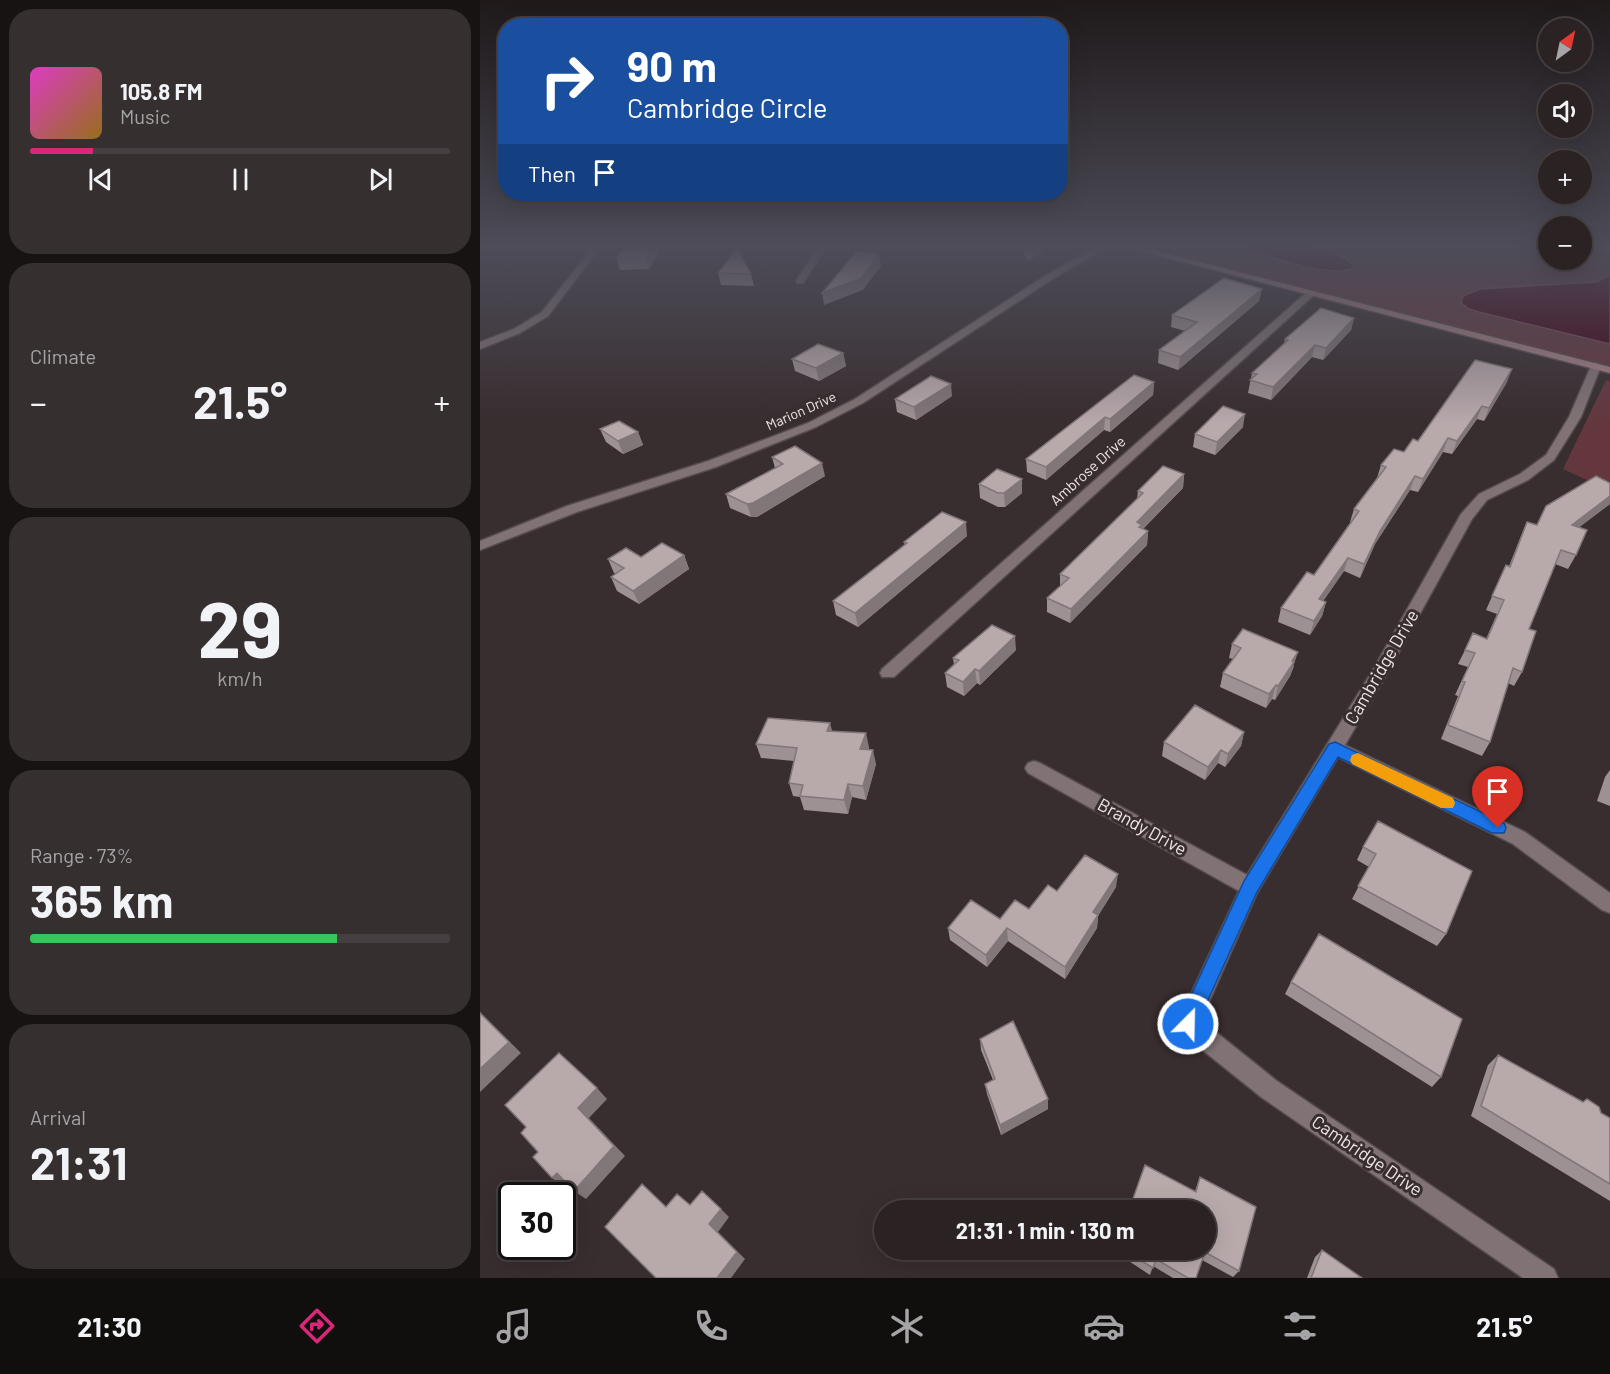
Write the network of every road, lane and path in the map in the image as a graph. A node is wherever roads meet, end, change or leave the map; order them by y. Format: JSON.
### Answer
{"nodes":[{"id":1,"x":552,"y":305,"type":"edge"},
{"id":2,"x":1007,"y":305,"type":"edge"},
{"id":3,"x":1298,"y":305,"type":"edge"},
{"id":4,"x":1352,"y":305,"type":"edge"},
{"id":5,"x":480,"y":345,"type":"edge"},
{"id":6,"x":1603,"y":368,"type":"edge"},
{"id":7,"x":480,"y":546,"type":"edge"},
{"id":8,"x":888,"y":673,"type":"dead end"},
{"id":9,"x":1335,"y":748,"type":"junction"},
{"id":10,"x":1034,"y":768,"type":"dead end"},
{"id":11,"x":1250,"y":887,"type":"junction"},
{"id":12,"x":1609,"y":904,"type":"edge"},
{"id":13,"x":1545,"y":1278,"type":"edge"}],
"edges":[{"from":1,"to":5,"type":"street"},
{"from":2,"to":7,"type":"street","name":"Marion Drive"},
{"from":3,"to":8,"type":"street","name":"Ambrose Drive"},
{"from":4,"to":6,"type":"main road"},
{"from":6,"to":9,"type":"street","name":"Cambridge Drive"},
{"from":9,"to":11,"type":"street","name":"Cambridge Drive"},
{"from":9,"to":12,"type":"street"},
{"from":10,"to":11,"type":"street","name":"Brandy Drive"},
{"from":11,"to":13,"type":"street","name":"Cambridge Drive"}]}
